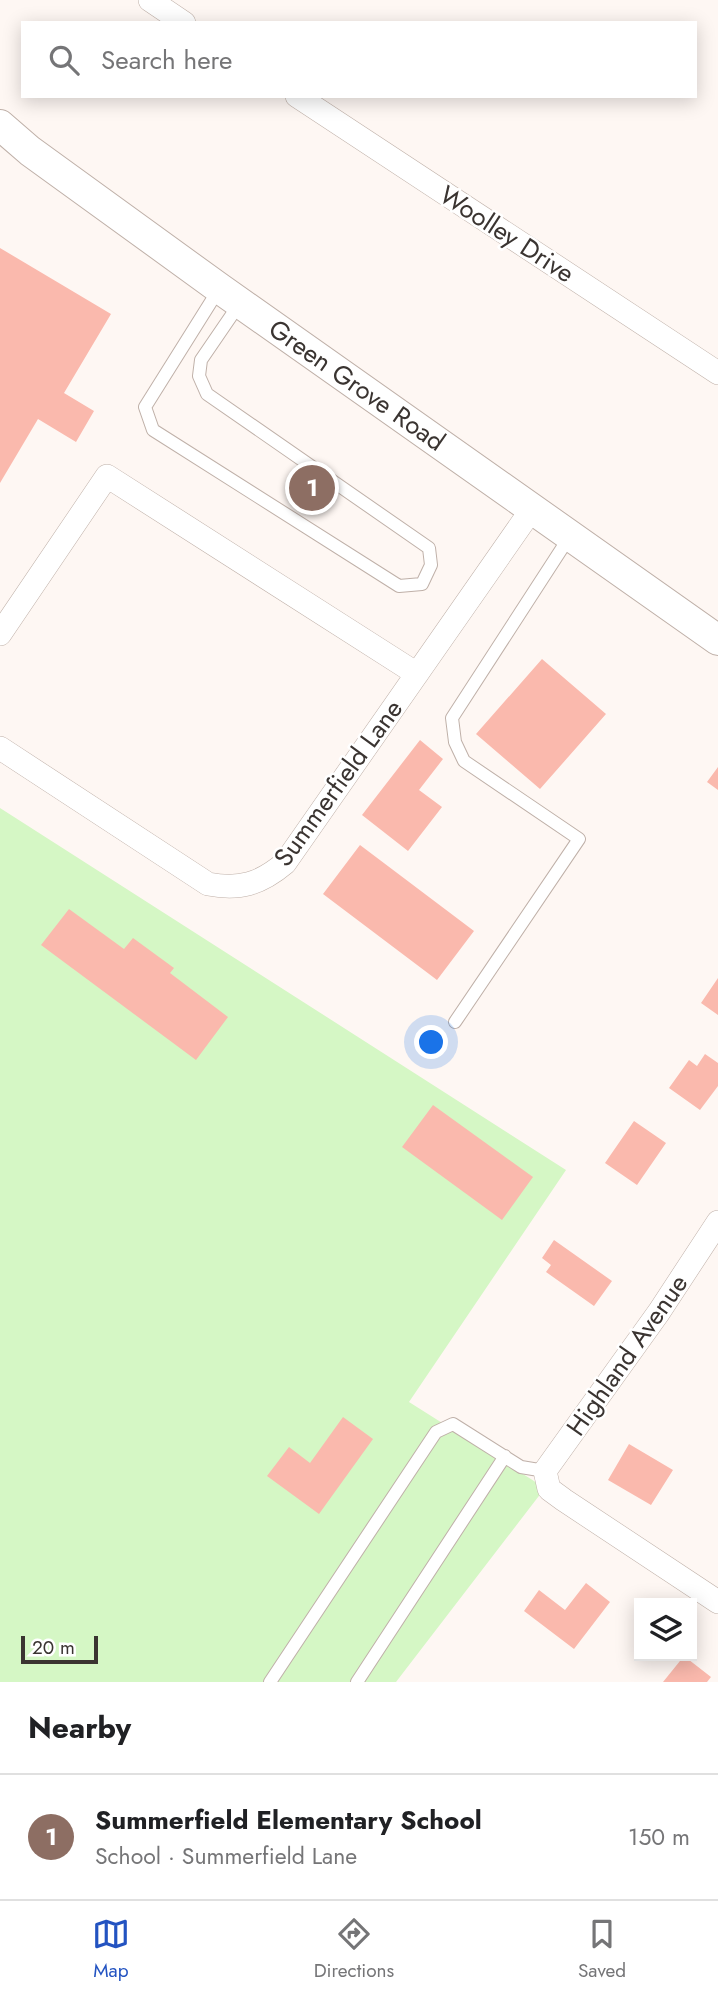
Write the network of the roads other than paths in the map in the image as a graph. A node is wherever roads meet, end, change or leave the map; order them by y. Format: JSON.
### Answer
{"nodes":[{"id":1,"x":150,"y":0,"type":"edge"},
{"id":2,"x":181,"y":21,"type":"edge"},
{"id":3,"x":300,"y":98,"type":"edge"},
{"id":4,"x":0,"y":125,"type":"edge"},
{"id":5,"x":230,"y":296,"type":"junction"},
{"id":6,"x":718,"y":373,"type":"edge"},
{"id":7,"x":532,"y":509,"type":"junction"},
{"id":8,"x":570,"y":536,"type":"junction"},
{"id":9,"x":0,"y":634,"type":"edge"},
{"id":10,"x":718,"y":640,"type":"edge"},
{"id":11,"x":417,"y":674,"type":"junction"},
{"id":12,"x":0,"y":748,"type":"edge"},
{"id":13,"x":455,"y":1022,"type":"dead end"},
{"id":14,"x":718,"y":1222,"type":"edge"},
{"id":15,"x":505,"y":1456,"type":"junction"},
{"id":16,"x":547,"y":1480,"type":"junction"},
{"id":17,"x":718,"y":1602,"type":"edge"},
{"id":18,"x":270,"y":1682,"type":"edge"},
{"id":19,"x":357,"y":1682,"type":"edge"}],
"edges":[{"from":1,"to":2,"type":"street"},
{"from":3,"to":6,"type":"street","name":"Woolley Drive"},
{"from":4,"to":5,"type":"street","name":"Green Grove Road"},
{"from":5,"to":5,"type":"lane"},
{"from":5,"to":7,"type":"street","name":"Green Grove Road"},
{"from":7,"to":8,"type":"street","name":"Green Grove Road"},
{"from":7,"to":11,"type":"street","name":"Summerfield Lane"},
{"from":8,"to":10,"type":"street","name":"Green Grove Road"},
{"from":8,"to":13,"type":"lane"},
{"from":9,"to":11,"type":"street","name":"Summerfield Lane"},
{"from":11,"to":12,"type":"street","name":"Summerfield Lane"},
{"from":14,"to":16,"type":"street","name":"Highland Avenue"},
{"from":15,"to":16,"type":"lane"},
{"from":15,"to":18,"type":"lane"},
{"from":15,"to":19,"type":"lane"},
{"from":16,"to":17,"type":"street"}]}
